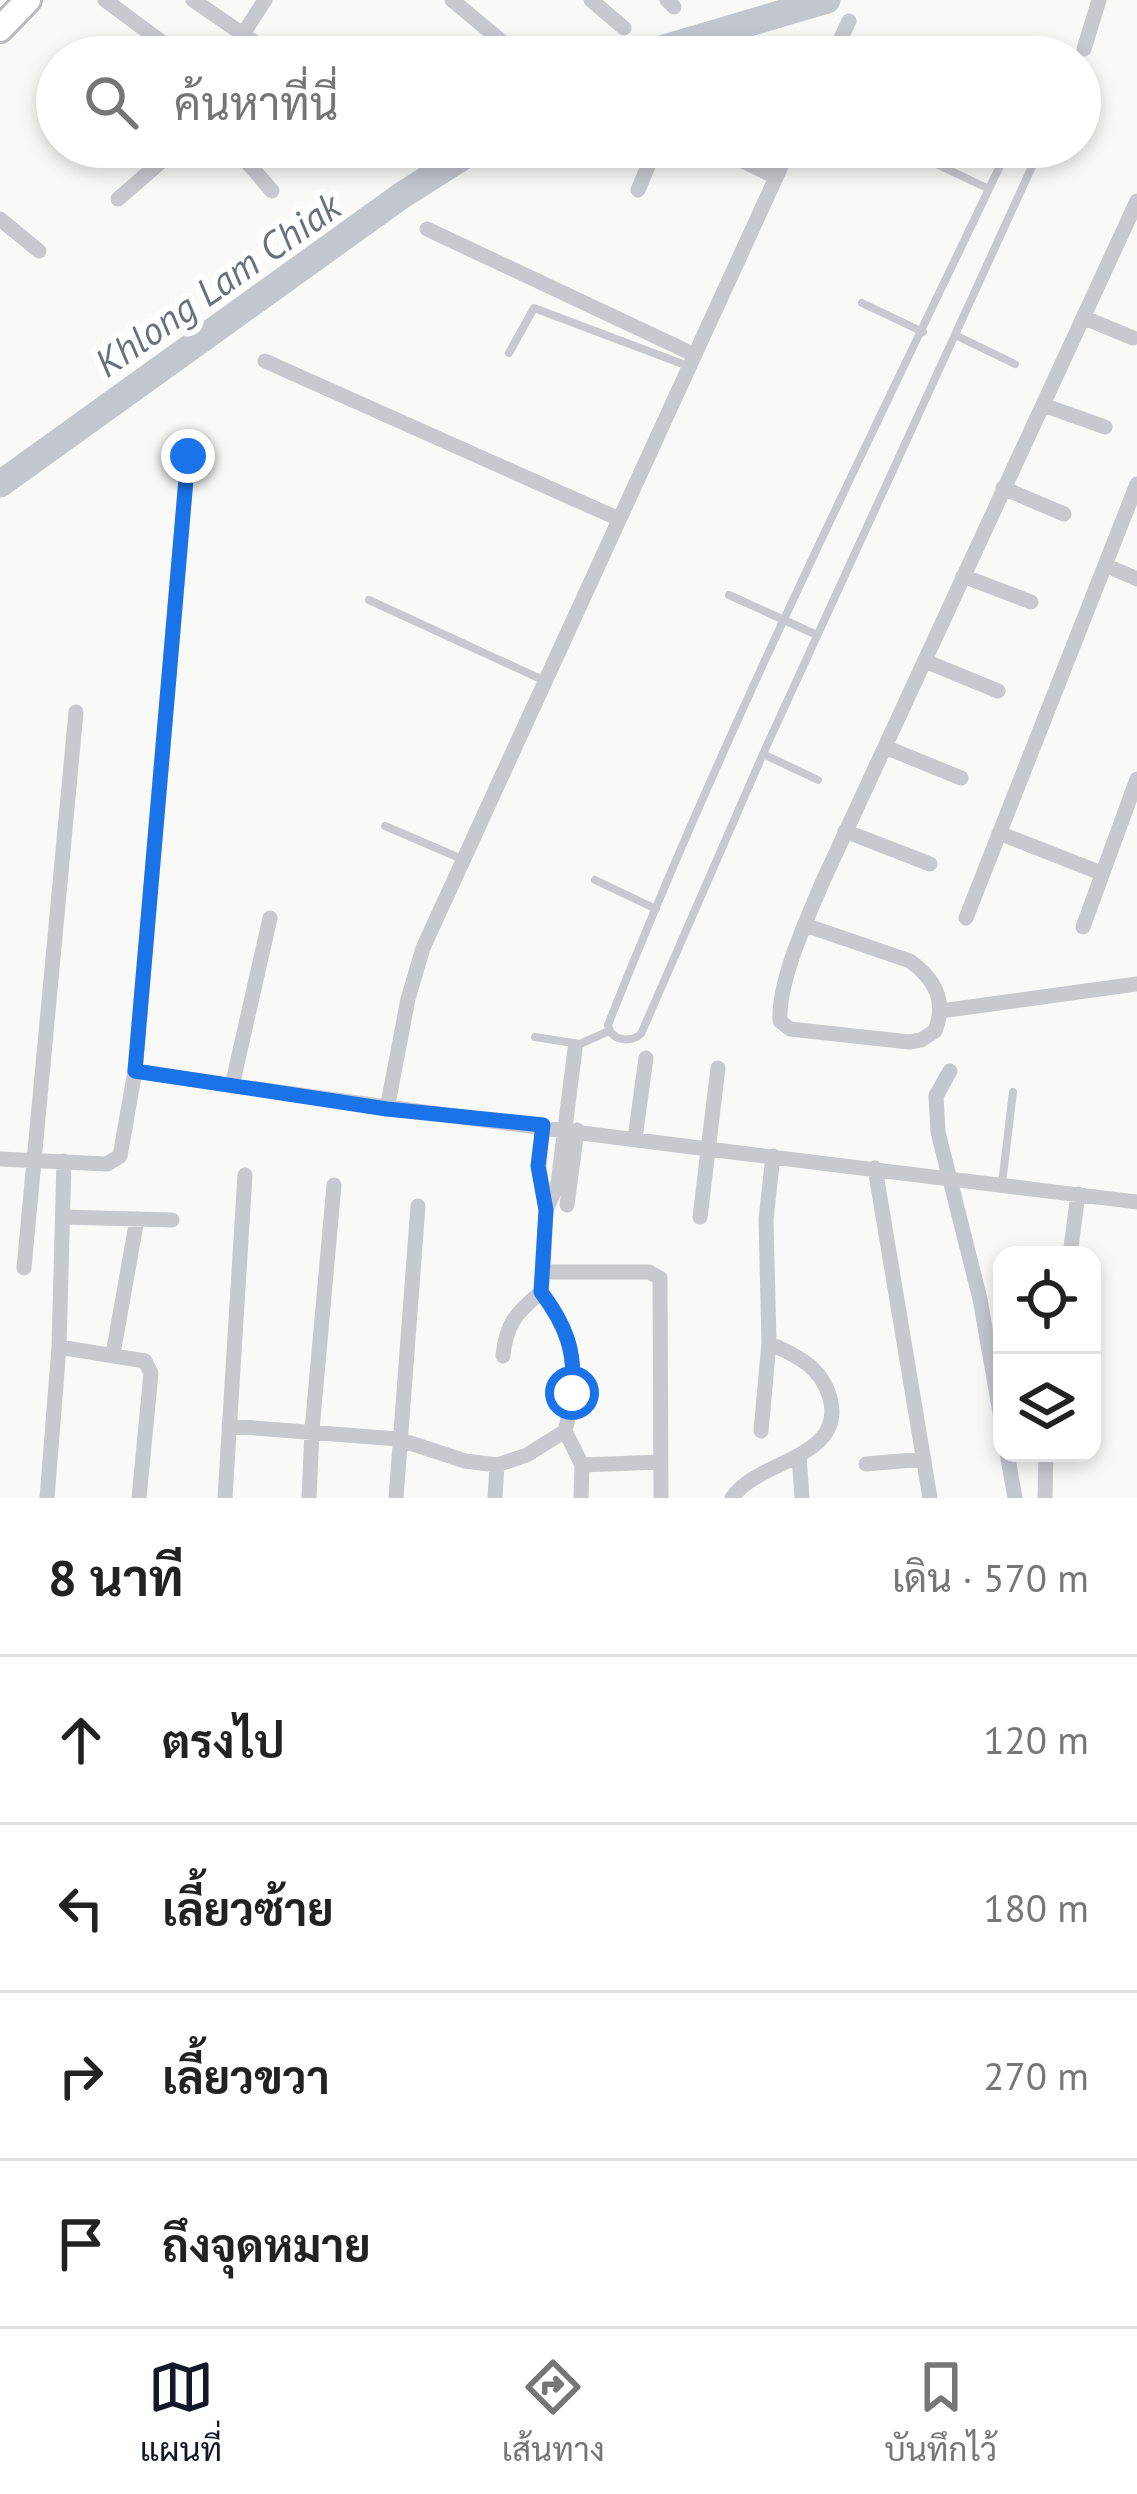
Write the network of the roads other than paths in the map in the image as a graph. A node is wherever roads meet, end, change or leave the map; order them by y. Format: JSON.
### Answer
{"nodes":[{"id":1,"x":28,"y":0,"type":"edge"},
{"id":2,"x":105,"y":0,"type":"edge"},
{"id":3,"x":193,"y":0,"type":"edge"},
{"id":4,"x":265,"y":0,"type":"edge"},
{"id":5,"x":452,"y":0,"type":"edge"},
{"id":6,"x":591,"y":0,"type":"edge"},
{"id":7,"x":1099,"y":0,"type":"edge"},
{"id":8,"x":850,"y":21,"type":"dead end"},
{"id":9,"x":624,"y":28,"type":"dead end"},
{"id":10,"x":0,"y":29,"type":"edge"},
{"id":11,"x":243,"y":34,"type":"junction"},
{"id":12,"x":154,"y":36,"type":"edge"},
{"id":13,"x":246,"y":36,"type":"edge"},
{"id":14,"x":495,"y":36,"type":"edge"},
{"id":15,"x":842,"y":36,"type":"edge"},
{"id":16,"x":1087,"y":36,"type":"edge"},
{"id":17,"x":154,"y":168,"type":"edge"},
{"id":18,"x":252,"y":168,"type":"edge"},
{"id":19,"x":647,"y":168,"type":"edge"},
{"id":20,"x":757,"y":168,"type":"edge"},
{"id":21,"x":780,"y":168,"type":"edge"},
{"id":22,"x":945,"y":168,"type":"edge"},
{"id":23,"x":999,"y":168,"type":"edge"},
{"id":24,"x":1031,"y":168,"type":"edge"},
{"id":25,"x":776,"y":177,"type":"junction"},
{"id":26,"x":989,"y":189,"type":"junction"},
{"id":27,"x":638,"y":190,"type":"dead end"},
{"id":28,"x":272,"y":191,"type":"dead end"},
{"id":29,"x":118,"y":199,"type":"dead end"},
{"id":30,"x":1137,"y":201,"type":"edge"},
{"id":31,"x":0,"y":219,"type":"edge"},
{"id":32,"x":427,"y":229,"type":"dead end"},
{"id":33,"x":1129,"y":239,"type":"edge"},
{"id":34,"x":39,"y":251,"type":"dead end"},
{"id":35,"x":862,"y":303,"type":"dead end"},
{"id":36,"x":1085,"y":319,"type":"junction"},
{"id":37,"x":923,"y":332,"type":"junction"},
{"id":38,"x":955,"y":335,"type":"junction"},
{"id":39,"x":1132,"y":338,"type":"dead end"},
{"id":40,"x":509,"y":353,"type":"dead end"},
{"id":41,"x":265,"y":361,"type":"dead end"},
{"id":42,"x":693,"y":361,"type":"junction"},
{"id":43,"x":1016,"y":364,"type":"dead end"},
{"id":44,"x":1043,"y":405,"type":"junction"},
{"id":45,"x":1105,"y":427,"type":"dead end"},
{"id":46,"x":188,"y":456,"type":"dead end"},
{"id":47,"x":1137,"y":484,"type":"edge"},
{"id":48,"x":1003,"y":488,"type":"junction"},
{"id":49,"x":1064,"y":514,"type":"dead end"},
{"id":50,"x":619,"y":519,"type":"junction"},
{"id":51,"x":1105,"y":565,"type":"junction"},
{"id":52,"x":963,"y":576,"type":"junction"},
{"id":53,"x":1137,"y":578,"type":"edge"},
{"id":54,"x":729,"y":595,"type":"dead end"},
{"id":55,"x":369,"y":600,"type":"dead end"},
{"id":56,"x":1031,"y":602,"type":"dead end"},
{"id":57,"x":785,"y":621,"type":"junction"},
{"id":58,"x":817,"y":635,"type":"junction"},
{"id":59,"x":925,"y":661,"type":"junction"},
{"id":60,"x":545,"y":681,"type":"junction"},
{"id":61,"x":998,"y":691,"type":"dead end"},
{"id":62,"x":76,"y":712,"type":"dead end"},
{"id":63,"x":885,"y":747,"type":"junction"},
{"id":64,"x":763,"y":754,"type":"junction"},
{"id":65,"x":961,"y":778,"type":"dead end"},
{"id":66,"x":1137,"y":778,"type":"edge"},
{"id":67,"x":818,"y":780,"type":"dead end"},
{"id":68,"x":385,"y":826,"type":"dead end"},
{"id":69,"x":845,"y":831,"type":"junction"},
{"id":70,"x":999,"y":833,"type":"junction"},
{"id":71,"x":464,"y":860,"type":"junction"},
{"id":72,"x":930,"y":864,"type":"dead end"},
{"id":73,"x":1101,"y":873,"type":"junction"},
{"id":74,"x":595,"y":880,"type":"dead end"},
{"id":75,"x":656,"y":909,"type":"junction"},
{"id":76,"x":270,"y":918,"type":"dead end"},
{"id":77,"x":966,"y":918,"type":"dead end"},
{"id":78,"x":805,"y":925,"type":"junction"},
{"id":79,"x":1083,"y":927,"type":"dead end"},
{"id":80,"x":1137,"y":984,"type":"edge"},
{"id":81,"x":940,"y":1011,"type":"junction"},
{"id":82,"x":609,"y":1031,"type":"junction"},
{"id":83,"x":535,"y":1037,"type":"dead end"},
{"id":84,"x":575,"y":1049,"type":"dead end"},
{"id":85,"x":646,"y":1058,"type":"dead end"},
{"id":86,"x":718,"y":1067,"type":"dead end"},
{"id":87,"x":135,"y":1071,"type":"junction"},
{"id":88,"x":232,"y":1086,"type":"junction"},
{"id":89,"x":1012,"y":1092,"type":"dead end"},
{"id":90,"x":387,"y":1109,"type":"junction"},
{"id":91,"x":543,"y":1125,"type":"junction"},
{"id":92,"x":570,"y":1129,"type":"junction"},
{"id":93,"x":635,"y":1138,"type":"junction"},
{"id":94,"x":707,"y":1148,"type":"junction"},
{"id":95,"x":773,"y":1156,"type":"junction"},
{"id":96,"x":0,"y":1159,"type":"edge"},
{"id":97,"x":34,"y":1159,"type":"junction"},
{"id":98,"x":64,"y":1160,"type":"junction"},
{"id":99,"x":875,"y":1168,"type":"junction"},
{"id":100,"x":245,"y":1175,"type":"dead end"},
{"id":101,"x":334,"y":1185,"type":"dead end"},
{"id":102,"x":1002,"y":1185,"type":"junction"},
{"id":103,"x":1078,"y":1195,"type":"junction"},
{"id":104,"x":1136,"y":1196,"type":"edge"},
{"id":105,"x":567,"y":1205,"type":"dead end"},
{"id":106,"x":418,"y":1206,"type":"dead end"},
{"id":107,"x":546,"y":1210,"type":"junction"},
{"id":108,"x":63,"y":1217,"type":"junction"},
{"id":109,"x":700,"y":1217,"type":"dead end"},
{"id":110,"x":137,"y":1220,"type":"junction"},
{"id":111,"x":172,"y":1220,"type":"dead end"},
{"id":112,"x":1071,"y":1246,"type":"edge"},
{"id":113,"x":25,"y":1268,"type":"dead end"},
{"id":114,"x":543,"y":1273,"type":"junction"},
{"id":115,"x":541,"y":1292,"type":"junction"},
{"id":116,"x":769,"y":1343,"type":"junction"},
{"id":117,"x":59,"y":1347,"type":"junction"},
{"id":118,"x":113,"y":1354,"type":"junction"},
{"id":119,"x":503,"y":1356,"type":"dead end"},
{"id":120,"x":229,"y":1426,"type":"junction"},
{"id":121,"x":312,"y":1430,"type":"junction"},
{"id":122,"x":566,"y":1431,"type":"junction"},
{"id":123,"x":761,"y":1431,"type":"dead end"},
{"id":124,"x":398,"y":1439,"type":"junction"},
{"id":125,"x":799,"y":1455,"type":"junction"},
{"id":126,"x":924,"y":1460,"type":"junction"},
{"id":127,"x":661,"y":1462,"type":"junction"},
{"id":128,"x":1046,"y":1462,"type":"edge"},
{"id":129,"x":866,"y":1464,"type":"dead end"},
{"id":130,"x":497,"y":1465,"type":"junction"},
{"id":131,"x":582,"y":1465,"type":"junction"},
{"id":132,"x":47,"y":1498,"type":"edge"},
{"id":133,"x":140,"y":1498,"type":"edge"},
{"id":134,"x":225,"y":1498,"type":"edge"},
{"id":135,"x":309,"y":1498,"type":"edge"},
{"id":136,"x":396,"y":1498,"type":"edge"},
{"id":137,"x":495,"y":1498,"type":"edge"},
{"id":138,"x":581,"y":1498,"type":"edge"},
{"id":139,"x":661,"y":1498,"type":"edge"},
{"id":140,"x":732,"y":1498,"type":"edge"},
{"id":141,"x":802,"y":1498,"type":"edge"},
{"id":142,"x":930,"y":1498,"type":"edge"},
{"id":143,"x":1045,"y":1498,"type":"edge"}],
"edges":[{"from":1,"to":10,"type":"main road"},
{"from":2,"to":12,"type":"street"},
{"from":3,"to":11,"type":"street"},
{"from":4,"to":11,"type":"street"},
{"from":5,"to":14,"type":"street"},
{"from":6,"to":9,"type":"street"},
{"from":7,"to":16,"type":"street"},
{"from":8,"to":15,"type":"street"},
{"from":11,"to":13,"type":"street"},
{"from":17,"to":29,"type":"street"},
{"from":18,"to":28,"type":"street"},
{"from":19,"to":27,"type":"street"},
{"from":20,"to":25,"type":"street"},
{"from":21,"to":25,"type":"street"},
{"from":22,"to":26,"type":"lane"},
{"from":23,"to":26,"type":"lane"},
{"from":24,"to":38,"type":"lane"},
{"from":25,"to":42,"type":"street"},
{"from":26,"to":37,"type":"lane"},
{"from":30,"to":33,"type":"street"},
{"from":31,"to":34,"type":"street"},
{"from":32,"to":42,"type":"street"},
{"from":33,"to":36,"type":"street"},
{"from":35,"to":37,"type":"lane"},
{"from":36,"to":39,"type":"street"},
{"from":36,"to":44,"type":"street"},
{"from":37,"to":57,"type":"lane"},
{"from":38,"to":43,"type":"lane"},
{"from":38,"to":58,"type":"lane"},
{"from":40,"to":42,"type":"lane"},
{"from":41,"to":50,"type":"street"},
{"from":42,"to":50,"type":"street"},
{"from":44,"to":45,"type":"street"},
{"from":44,"to":48,"type":"street"},
{"from":46,"to":87,"type":"street"},
{"from":47,"to":51,"type":"street"},
{"from":48,"to":49,"type":"street"},
{"from":48,"to":52,"type":"street"},
{"from":50,"to":60,"type":"street"},
{"from":51,"to":53,"type":"street"},
{"from":51,"to":70,"type":"street"},
{"from":52,"to":56,"type":"street"},
{"from":52,"to":59,"type":"street"},
{"from":54,"to":57,"type":"lane"},
{"from":55,"to":60,"type":"lane"},
{"from":57,"to":58,"type":"lane"},
{"from":57,"to":75,"type":"lane"},
{"from":58,"to":64,"type":"lane"},
{"from":59,"to":61,"type":"street"},
{"from":59,"to":63,"type":"street"},
{"from":60,"to":71,"type":"street"},
{"from":62,"to":97,"type":"street"},
{"from":63,"to":65,"type":"street"},
{"from":63,"to":69,"type":"street"},
{"from":64,"to":67,"type":"lane"},
{"from":64,"to":82,"type":"lane"},
{"from":66,"to":73,"type":"street"},
{"from":68,"to":71,"type":"lane"},
{"from":69,"to":72,"type":"street"},
{"from":69,"to":78,"type":"street"},
{"from":70,"to":73,"type":"street"},
{"from":70,"to":77,"type":"street"},
{"from":71,"to":90,"type":"street"},
{"from":73,"to":79,"type":"street"},
{"from":74,"to":75,"type":"lane"},
{"from":75,"to":82,"type":"lane"},
{"from":76,"to":88,"type":"street"},
{"from":78,"to":81,"type":"street"},
{"from":78,"to":81,"type":"street"},
{"from":80,"to":81,"type":"street"},
{"from":82,"to":83,"type":"lane"},
{"from":84,"to":92,"type":"street"},
{"from":85,"to":93,"type":"street"},
{"from":86,"to":94,"type":"street"},
{"from":87,"to":88,"type":"street"},
{"from":87,"to":98,"type":"street"},
{"from":88,"to":90,"type":"street"},
{"from":89,"to":102,"type":"lane"},
{"from":90,"to":91,"type":"street"},
{"from":91,"to":92,"type":"street"},
{"from":91,"to":107,"type":"street"},
{"from":92,"to":93,"type":"street"},
{"from":92,"to":105,"type":"street"},
{"from":92,"to":107,"type":"street"},
{"from":93,"to":94,"type":"street"},
{"from":94,"to":95,"type":"street"},
{"from":94,"to":109,"type":"street"},
{"from":95,"to":99,"type":"street"},
{"from":95,"to":116,"type":"street"},
{"from":96,"to":97,"type":"street"},
{"from":97,"to":98,"type":"street"},
{"from":97,"to":113,"type":"street"},
{"from":98,"to":108,"type":"street"},
{"from":99,"to":102,"type":"street"},
{"from":99,"to":126,"type":"street"},
{"from":100,"to":120,"type":"street"},
{"from":101,"to":121,"type":"street"},
{"from":102,"to":103,"type":"street"},
{"from":103,"to":104,"type":"street"},
{"from":103,"to":112,"type":"street"},
{"from":106,"to":124,"type":"street"},
{"from":107,"to":114,"type":"street"},
{"from":108,"to":110,"type":"street"},
{"from":108,"to":117,"type":"street"},
{"from":110,"to":111,"type":"street"},
{"from":110,"to":118,"type":"street"},
{"from":114,"to":115,"type":"street"},
{"from":114,"to":127,"type":"street"},
{"from":115,"to":119,"type":"street"},
{"from":115,"to":122,"type":"street"},
{"from":116,"to":123,"type":"street"},
{"from":116,"to":125,"type":"street"},
{"from":117,"to":118,"type":"street"},
{"from":117,"to":132,"type":"street"},
{"from":118,"to":133,"type":"street"},
{"from":120,"to":121,"type":"street"},
{"from":120,"to":134,"type":"street"},
{"from":121,"to":124,"type":"street"},
{"from":121,"to":135,"type":"street"},
{"from":122,"to":130,"type":"street"},
{"from":122,"to":131,"type":"street"},
{"from":124,"to":130,"type":"street"},
{"from":124,"to":136,"type":"street"},
{"from":125,"to":140,"type":"street"},
{"from":125,"to":141,"type":"street"},
{"from":126,"to":129,"type":"street"},
{"from":126,"to":142,"type":"street"},
{"from":127,"to":131,"type":"street"},
{"from":127,"to":139,"type":"street"},
{"from":128,"to":143,"type":"street"},
{"from":130,"to":137,"type":"street"},
{"from":131,"to":138,"type":"street"}]}
